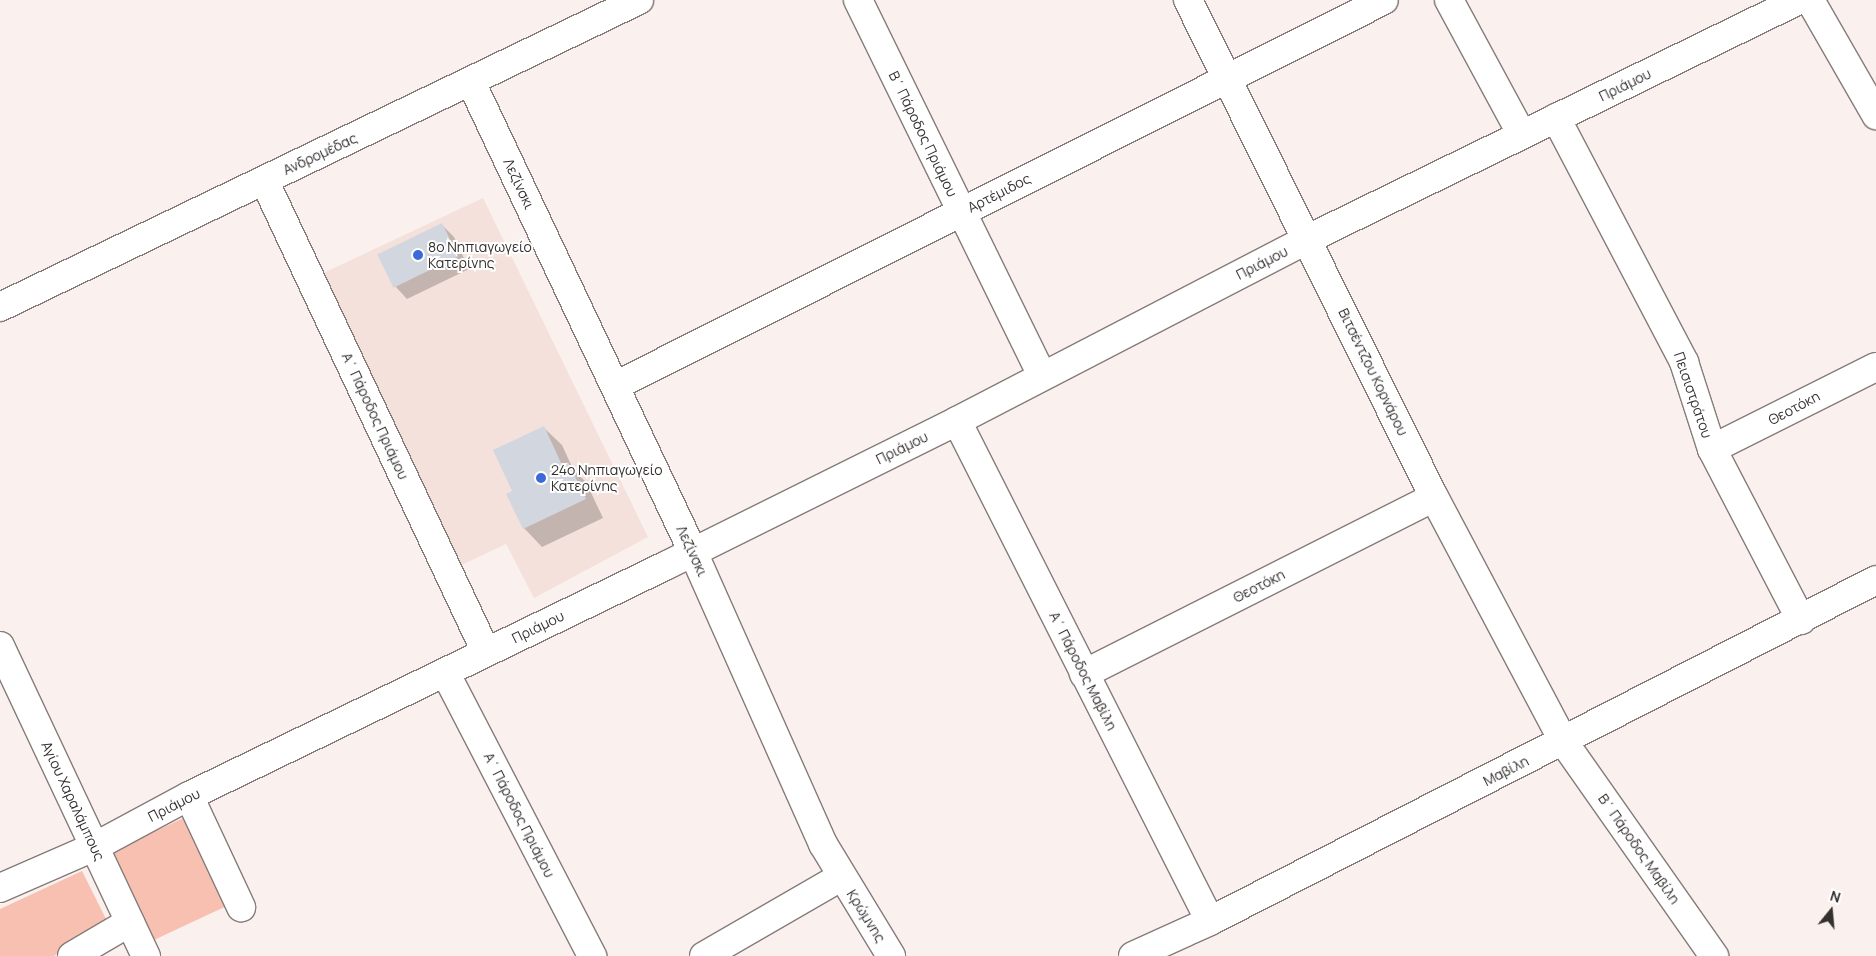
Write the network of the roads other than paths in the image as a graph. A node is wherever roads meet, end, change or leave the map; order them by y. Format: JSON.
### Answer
{"nodes":[{"id":1,"x":639,"y":0,"type":"edge"},
{"id":2,"x":858,"y":0,"type":"edge"},
{"id":3,"x":1188,"y":0,"type":"edge"},
{"id":4,"x":1384,"y":0,"type":"edge"},
{"id":5,"x":1449,"y":0,"type":"edge"},
{"id":6,"x":1799,"y":0,"type":"edge"},
{"id":7,"x":1810,"y":0,"type":"edge"},
{"id":8,"x":1226,"y":78,"type":"junction"},
{"id":9,"x":471,"y":82,"type":"junction"},
{"id":10,"x":1876,"y":115,"type":"edge"},
{"id":11,"x":1556,"y":118,"type":"junction"},
{"id":12,"x":1522,"y":135,"type":"junction"},
{"id":13,"x":264,"y":180,"type":"junction"},
{"id":14,"x":961,"y":212,"type":"junction"},
{"id":15,"x":1308,"y":239,"type":"junction"},
{"id":16,"x":0,"y":306,"type":"edge"},
{"id":17,"x":1876,"y":366,"type":"edge"},
{"id":18,"x":1042,"y":376,"type":"junction"},
{"id":19,"x":614,"y":386,"type":"junction"},
{"id":20,"x":957,"y":421,"type":"junction"},
{"id":21,"x":1712,"y":449,"type":"junction"},
{"id":22,"x":1434,"y":497,"type":"junction"},
{"id":23,"x":693,"y":552,"type":"junction"},
{"id":24,"x":1876,"y":580,"type":"edge"},
{"id":25,"x":1800,"y":620,"type":"junction"},
{"id":26,"x":0,"y":646,"type":"edge"},
{"id":27,"x":486,"y":652,"type":"junction"},
{"id":28,"x":446,"y":674,"type":"junction"},
{"id":29,"x":1084,"y":674,"type":"junction"},
{"id":30,"x":1564,"y":742,"type":"junction"},
{"id":31,"x":189,"y":796,"type":"junction"},
{"id":32,"x":96,"y":846,"type":"junction"},
{"id":33,"x":841,"y":877,"type":"junction"},
{"id":34,"x":0,"y":888,"type":"edge"},
{"id":35,"x":242,"y":907,"type":"dead end"},
{"id":36,"x":1210,"y":921,"type":"junction"},
{"id":37,"x":130,"y":922,"type":"junction"},
{"id":38,"x":72,"y":956,"type":"edge"},
{"id":39,"x":146,"y":956,"type":"edge"},
{"id":40,"x":592,"y":956,"type":"edge"},
{"id":41,"x":704,"y":956,"type":"edge"},
{"id":42,"x":891,"y":956,"type":"edge"},
{"id":43,"x":1133,"y":956,"type":"edge"},
{"id":44,"x":1714,"y":956,"type":"edge"}],
"edges":[{"from":1,"to":9,"type":"street","name":"Ανδρομέδας"},
{"from":2,"to":14,"type":"street","name":"Β΄ Πάροδος Πριάμου"},
{"from":3,"to":8,"type":"street","name":"Βιτσέντζου Κορνάρου"},
{"from":4,"to":8,"type":"street","name":"Αρτέμιδος"},
{"from":5,"to":12,"type":"street"},
{"from":6,"to":11,"type":"street","name":"Πριάμου"},
{"from":7,"to":10,"type":"street"},
{"from":8,"to":14,"type":"street","name":"Αρτέμιδος"},
{"from":8,"to":15,"type":"street","name":"Βιτσέντζου Κορνάρου"},
{"from":9,"to":13,"type":"street","name":"Ανδρομέδας"},
{"from":9,"to":19,"type":"street","name":"Λεζίνσκι"},
{"from":11,"to":12,"type":"street","name":"Πριάμου"},
{"from":11,"to":21,"type":"street","name":"Πεισιστράτου"},
{"from":12,"to":15,"type":"street","name":"Πριάμου"},
{"from":13,"to":16,"type":"street","name":"Ανδρομέδας"},
{"from":13,"to":27,"type":"street","name":"Α΄ Πάροδος Πριάμου"},
{"from":14,"to":18,"type":"street","name":"Β΄ Πάροδος Πριάμου"},
{"from":14,"to":19,"type":"street","name":"Αρτέμιδος"},
{"from":15,"to":18,"type":"street","name":"Πριάμου"},
{"from":15,"to":22,"type":"street","name":"Βιτσέντζου Κορνάρου"},
{"from":17,"to":21,"type":"street","name":"Θεοτόκη"},
{"from":18,"to":20,"type":"street","name":"Πριάμου"},
{"from":19,"to":23,"type":"street","name":"Λεζίνσκι"},
{"from":20,"to":23,"type":"street","name":"Πριάμου"},
{"from":20,"to":29,"type":"street","name":"Α΄ Πάροδος Μαβίλη"},
{"from":21,"to":25,"type":"street","name":"Πεισιστράτου"},
{"from":22,"to":29,"type":"street","name":"Θεοτόκη"},
{"from":22,"to":30,"type":"street","name":"Βιτσέντζου Κορνάρου"},
{"from":23,"to":27,"type":"street","name":"Πριάμου"},
{"from":23,"to":33,"type":"street","name":"Λεζίνσκι"},
{"from":24,"to":25,"type":"street","name":"Μαβίλη"},
{"from":25,"to":30,"type":"street","name":"Μαβίλη"},
{"from":26,"to":32,"type":"street","name":"Αγίου Χαραλάμπους"},
{"from":27,"to":28,"type":"street","name":"Πριάμου"},
{"from":28,"to":31,"type":"street","name":"Πριάμου"},
{"from":28,"to":40,"type":"street","name":"Α΄ Πάροδος Πριάμου"},
{"from":29,"to":36,"type":"street","name":"Α΄ Πάροδος Μαβίλη"},
{"from":30,"to":36,"type":"street","name":"Μαβίλη"},
{"from":30,"to":44,"type":"street","name":"Β΄ Πάροδος Μαβίλη"},
{"from":31,"to":32,"type":"street","name":"Πριάμου"},
{"from":31,"to":35,"type":"street"},
{"from":32,"to":34,"type":"street","name":"Πριάμου"},
{"from":32,"to":37,"type":"street","name":"Αγίου Χαραλάμπους"},
{"from":33,"to":41,"type":"street"},
{"from":33,"to":42,"type":"street","name":"Κρώμνης"},
{"from":36,"to":43,"type":"street","name":"Μαβίλη"},
{"from":37,"to":38,"type":"street"},
{"from":37,"to":39,"type":"street","name":"Αγίου Χαραλάμπους"}]}
